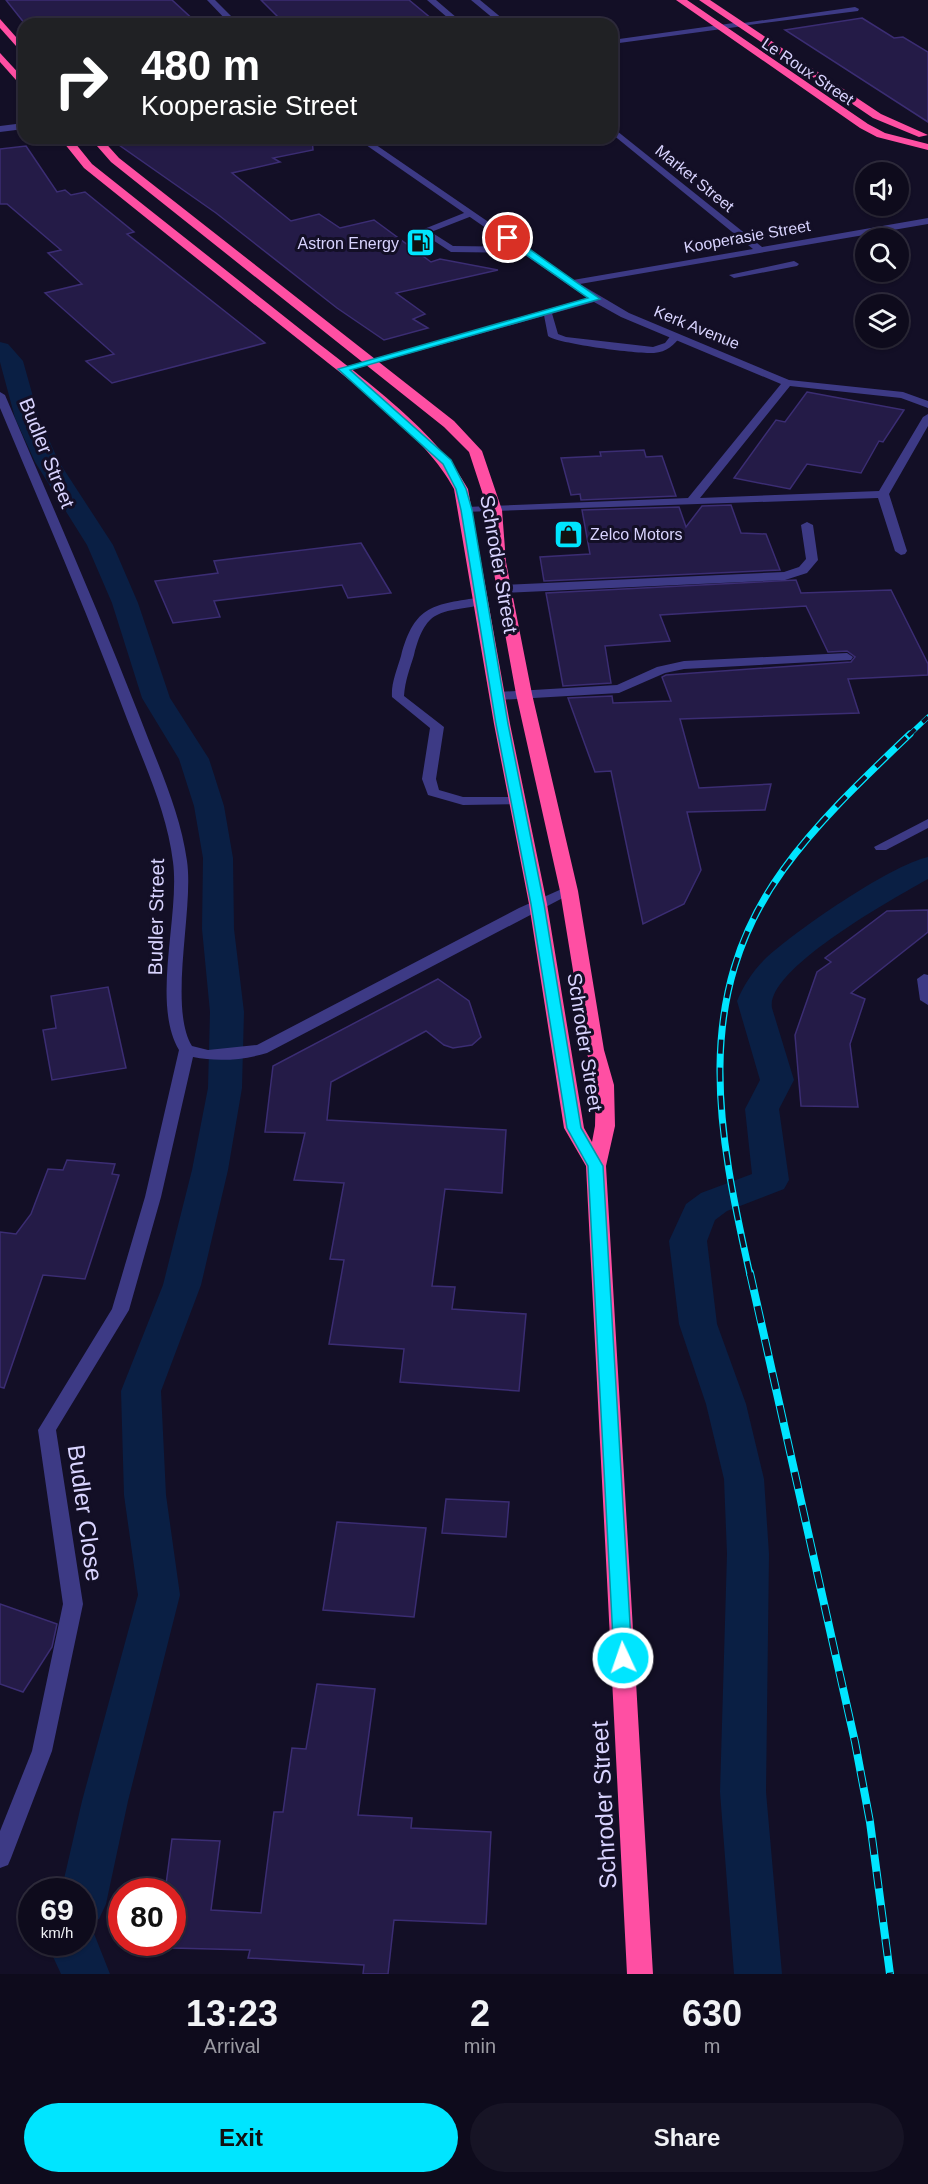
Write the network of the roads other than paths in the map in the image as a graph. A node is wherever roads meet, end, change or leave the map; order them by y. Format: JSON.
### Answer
{"nodes":[{"id":1,"x":211,"y":0,"type":"edge"},
{"id":2,"x":431,"y":0,"type":"edge"},
{"id":3,"x":475,"y":0,"type":"edge"},
{"id":4,"x":681,"y":0,"type":"edge"},
{"id":5,"x":704,"y":0,"type":"edge"},
{"id":6,"x":855,"y":9,"type":"dead end"},
{"id":7,"x":229,"y":18,"type":"edge"},
{"id":8,"x":453,"y":18,"type":"edge"},
{"id":9,"x":498,"y":18,"type":"edge"},
{"id":10,"x":0,"y":22,"type":"edge"},
{"id":11,"x":741,"y":24,"type":"junction"},
{"id":12,"x":718,"y":27,"type":"junction"},
{"id":13,"x":618,"y":41,"type":"edge"},
{"id":14,"x":18,"y":44,"type":"edge"},
{"id":15,"x":0,"y":56,"type":"edge"},
{"id":16,"x":18,"y":78,"type":"edge"},
{"id":17,"x":18,"y":127,"type":"edge"},
{"id":18,"x":0,"y":129,"type":"edge"},
{"id":19,"x":618,"y":135,"type":"edge"},
{"id":20,"x":928,"y":136,"type":"edge"},
{"id":21,"x":70,"y":144,"type":"edge"},
{"id":22,"x":101,"y":144,"type":"edge"},
{"id":23,"x":369,"y":144,"type":"edge"},
{"id":24,"x":928,"y":147,"type":"edge"},
{"id":25,"x":469,"y":214,"type":"junction"},
{"id":26,"x":928,"y":221,"type":"edge"},
{"id":27,"x":759,"y":249,"type":"junction"},
{"id":28,"x":527,"y":250,"type":"junction"},
{"id":29,"x":794,"y":264,"type":"dead end"},
{"id":30,"x":734,"y":275,"type":"dead end"},
{"id":31,"x":571,"y":283,"type":"junction"},
{"id":32,"x":595,"y":299,"type":"junction"},
{"id":33,"x":548,"y":312,"type":"junction"},
{"id":34,"x":676,"y":336,"type":"junction"},
{"id":35,"x":370,"y":362,"type":"junction"},
{"id":36,"x":343,"y":369,"type":"junction"},
{"id":37,"x":787,"y":382,"type":"junction"},
{"id":38,"x":0,"y":395,"type":"edge"},
{"id":39,"x":928,"y":405,"type":"edge"},
{"id":40,"x":928,"y":417,"type":"edge"},
{"id":41,"x":883,"y":494,"type":"junction"},
{"id":42,"x":692,"y":500,"type":"junction"},
{"id":43,"x":466,"y":510,"type":"junction"},
{"id":44,"x":495,"y":510,"type":"junction"},
{"id":45,"x":807,"y":525,"type":"dead end"},
{"id":46,"x":901,"y":550,"type":"dead end"},
{"id":47,"x":504,"y":589,"type":"junction"},
{"id":48,"x":482,"y":601,"type":"junction"},
{"id":49,"x":847,"y":657,"type":"dead end"},
{"id":50,"x":524,"y":694,"type":"junction"},
{"id":51,"x":498,"y":696,"type":"junction"},
{"id":52,"x":517,"y":800,"type":"junction"},
{"id":53,"x":928,"y":823,"type":"edge"},
{"id":54,"x":881,"y":847,"type":"dead end"},
{"id":55,"x":569,"y":891,"type":"junction"},
{"id":56,"x":538,"y":904,"type":"junction"},
{"id":57,"x":924,"y":979,"type":"dead end"},
{"id":58,"x":928,"y":999,"type":"edge"},
{"id":59,"x":187,"y":1050,"type":"junction"},
{"id":60,"x":596,"y":1166,"type":"junction"},
{"id":61,"x":0,"y":1858,"type":"edge"},
{"id":62,"x":640,"y":1974,"type":"edge"}],
"edges":[{"from":1,"to":7,"type":"street"},
{"from":2,"to":8,"type":"street"},
{"from":3,"to":9,"type":"street"},
{"from":4,"to":12,"type":"highway","name":"Le Roux Street"},
{"from":5,"to":11,"type":"highway","name":"Le Roux Street"},
{"from":6,"to":11,"type":"street"},
{"from":10,"to":14,"type":"highway"},
{"from":11,"to":12,"type":"street"},
{"from":11,"to":20,"type":"highway","name":"Le Roux Street"},
{"from":12,"to":13,"type":"street"},
{"from":12,"to":24,"type":"highway","name":"Le Roux Street"},
{"from":15,"to":16,"type":"highway"},
{"from":17,"to":18,"type":"street"},
{"from":19,"to":27,"type":"street","name":"Market Street"},
{"from":21,"to":36,"type":"highway","name":"Schroder Street"},
{"from":22,"to":35,"type":"highway","name":"Schroder Street"},
{"from":23,"to":25,"type":"street","name":"Kerk Avenue"},
{"from":25,"to":28,"type":"street","name":"Kerk Avenue"},
{"from":25,"to":28,"type":"street"},
{"from":26,"to":27,"type":"street","name":"Kooperasie Street"},
{"from":27,"to":31,"type":"street","name":"Kooperasie Street"},
{"from":28,"to":31,"type":"street","name":"Kerk Avenue"},
{"from":29,"to":30,"type":"street"},
{"from":31,"to":32,"type":"street","name":"Kerk Avenue"},
{"from":32,"to":33,"type":"street"},
{"from":32,"to":34,"type":"street","name":"Kerk Avenue"},
{"from":33,"to":34,"type":"street"},
{"from":33,"to":35,"type":"street"},
{"from":34,"to":37,"type":"street","name":"Kerk Avenue"},
{"from":35,"to":36,"type":"street"},
{"from":35,"to":44,"type":"highway","name":"Schroder Street"},
{"from":36,"to":43,"type":"highway","name":"Schroder Street"},
{"from":37,"to":39,"type":"street","name":"Kerk Avenue"},
{"from":37,"to":42,"type":"street"},
{"from":38,"to":59,"type":"street","name":"Budler Street"},
{"from":40,"to":41,"type":"street"},
{"from":41,"to":42,"type":"street"},
{"from":41,"to":46,"type":"street"},
{"from":42,"to":44,"type":"street"},
{"from":43,"to":44,"type":"street"},
{"from":43,"to":48,"type":"highway","name":"Schroder Street"},
{"from":44,"to":47,"type":"highway","name":"Schroder Street"},
{"from":45,"to":47,"type":"street"},
{"from":47,"to":50,"type":"highway","name":"Schroder Street"},
{"from":48,"to":51,"type":"highway","name":"Schroder Street"},
{"from":48,"to":52,"type":"street"},
{"from":49,"to":50,"type":"street"},
{"from":50,"to":51,"type":"street"},
{"from":50,"to":55,"type":"highway","name":"Schroder Street"},
{"from":51,"to":52,"type":"highway","name":"Schroder Street"},
{"from":52,"to":56,"type":"highway","name":"Schroder Street"},
{"from":53,"to":54,"type":"street"},
{"from":55,"to":56,"type":"street"},
{"from":55,"to":60,"type":"highway","name":"Schroder Street"},
{"from":56,"to":59,"type":"street"},
{"from":56,"to":60,"type":"highway","name":"Schroder Street"},
{"from":57,"to":58,"type":"street"},
{"from":59,"to":61,"type":"street","name":"Budler Close"},
{"from":60,"to":62,"type":"highway","name":"Schroder Street"}]}
